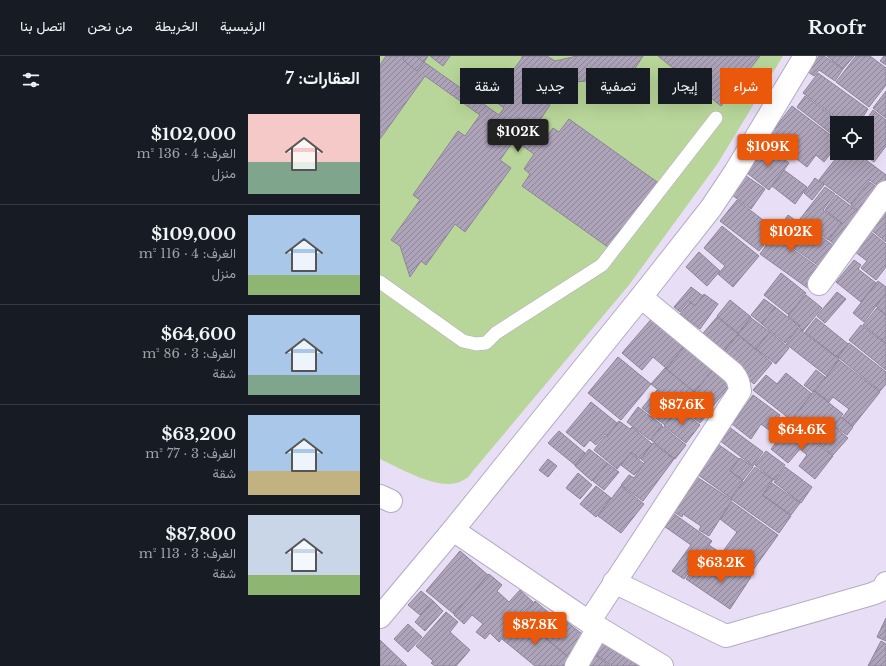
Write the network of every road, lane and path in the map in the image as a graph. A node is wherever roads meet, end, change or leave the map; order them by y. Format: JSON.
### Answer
{"nodes":[{"id":1,"x":805,"y":56,"type":"edge"},
{"id":2,"x":716,"y":118,"type":"dead end"},
{"id":3,"x":886,"y":192,"type":"edge"},
{"id":4,"x":380,"y":282,"type":"edge"},
{"id":5,"x":819,"y":284,"type":"dead end"},
{"id":6,"x":641,"y":297,"type":"junction"},
{"id":7,"x":453,"y":530,"type":"junction"},
{"id":8,"x":614,"y":582,"type":"junction"},
{"id":9,"x":885,"y":588,"type":"edge"},
{"id":10,"x":380,"y":617,"type":"edge"},
{"id":11,"x":593,"y":625,"type":"junction"},
{"id":12,"x":576,"y":666,"type":"edge"},
{"id":13,"x":662,"y":666,"type":"edge"}],
"edges":[{"from":1,"to":6,"type":"street"},
{"from":2,"to":4,"type":"lane"},
{"from":3,"to":5,"type":"street"},
{"from":6,"to":7,"type":"street"},
{"from":6,"to":8,"type":"street"},
{"from":7,"to":10,"type":"street"},
{"from":7,"to":11,"type":"street"},
{"from":8,"to":9,"type":"street"},
{"from":8,"to":11,"type":"street"},
{"from":11,"to":12,"type":"street"},
{"from":11,"to":13,"type":"street"}]}
